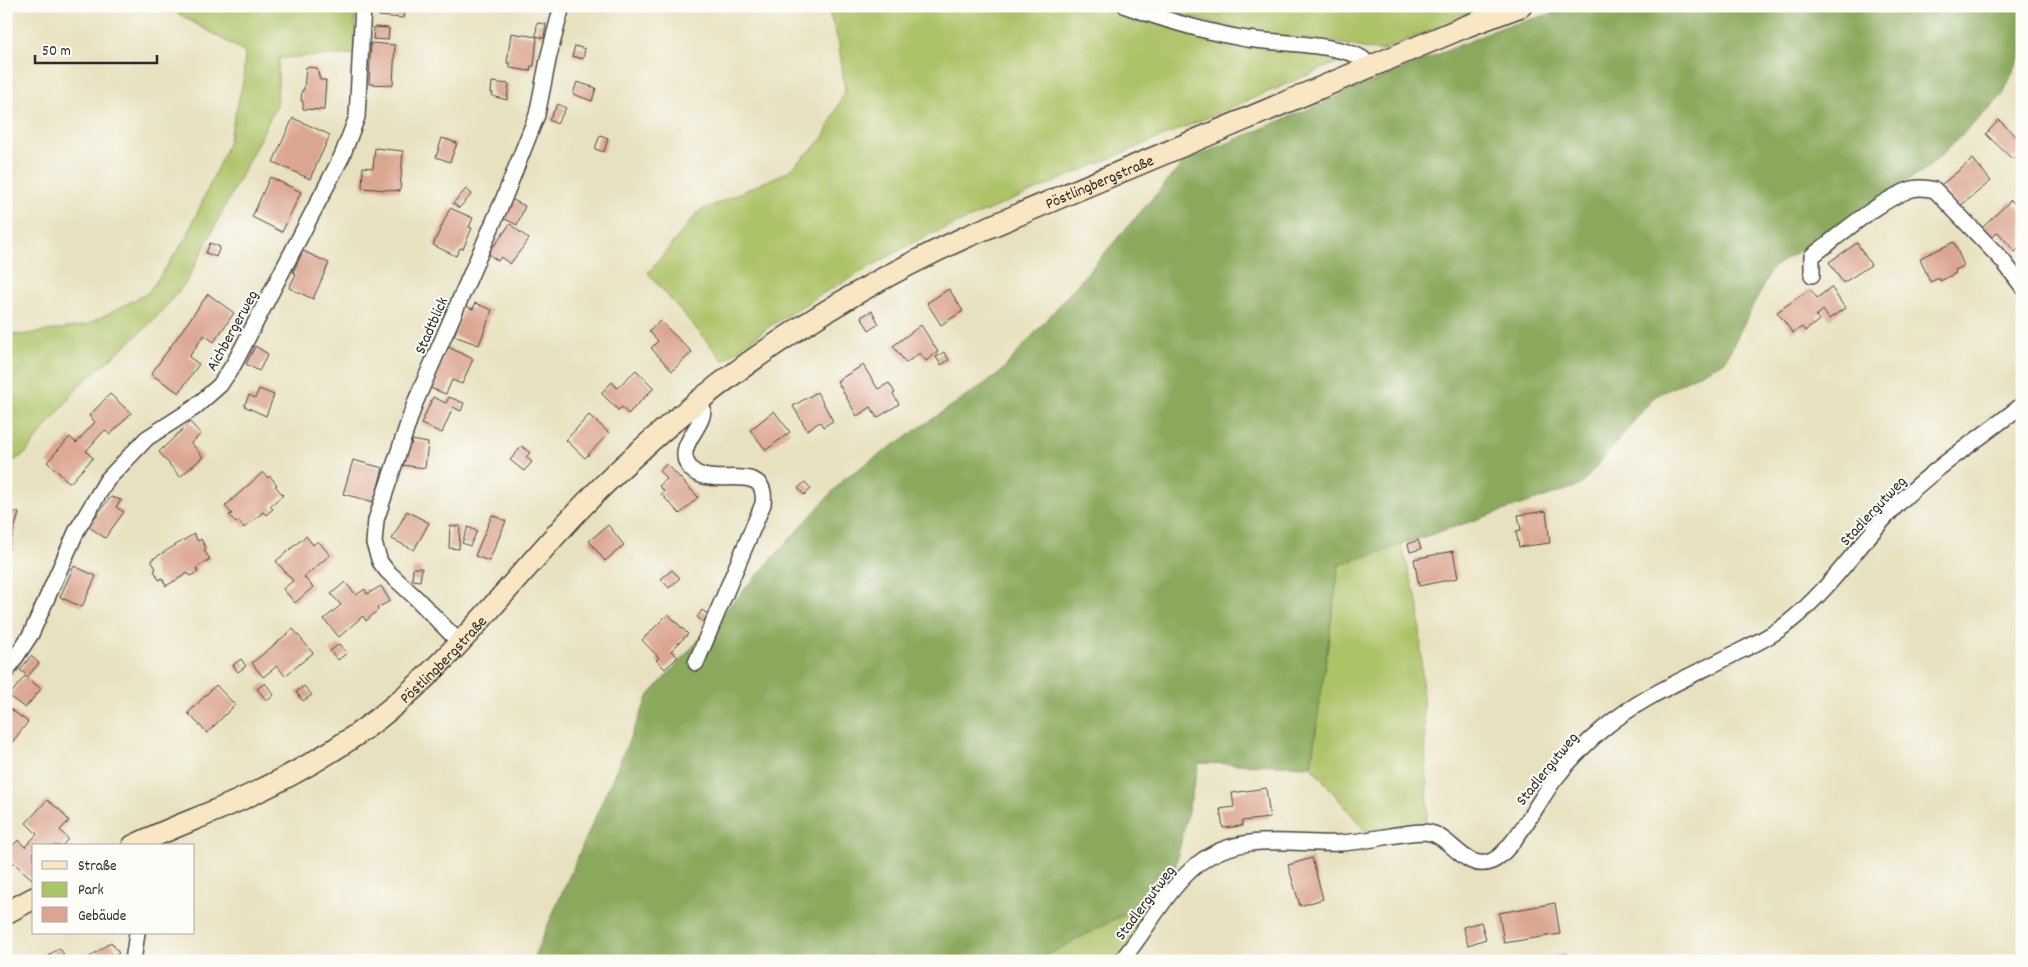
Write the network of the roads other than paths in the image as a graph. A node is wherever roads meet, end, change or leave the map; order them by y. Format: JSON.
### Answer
{"nodes":[{"id":1,"x":363,"y":6,"type":"edge"},
{"id":2,"x":562,"y":6,"type":"edge"},
{"id":3,"x":1126,"y":6,"type":"edge"},
{"id":4,"x":1522,"y":6,"type":"edge"},
{"id":5,"x":1367,"y":68,"type":"junction"},
{"id":6,"x":1812,"y":274,"type":"dead end"},
{"id":7,"x":2022,"y":286,"type":"edge"},
{"id":8,"x":699,"y":400,"type":"junction"},
{"id":9,"x":2022,"y":405,"type":"edge"},
{"id":10,"x":456,"y":639,"type":"junction"},
{"id":11,"x":696,"y":663,"type":"dead end"},
{"id":12,"x":6,"y":672,"type":"edge"},
{"id":13,"x":138,"y":844,"type":"edge"},
{"id":14,"x":32,"y":899,"type":"edge"},
{"id":15,"x":6,"y":913,"type":"edge"},
{"id":16,"x":137,"y":934,"type":"edge"},
{"id":17,"x":133,"y":961,"type":"edge"},
{"id":18,"x":1121,"y":961,"type":"edge"}],
"edges":[{"from":1,"to":12,"type":"street","name":"Aichbergerweg"},
{"from":2,"to":10,"type":"street","name":"Stadtblick"},
{"from":3,"to":5,"type":"street"},
{"from":4,"to":5,"type":"main road","name":"Pöstlingbergstraße"},
{"from":5,"to":8,"type":"main road","name":"Pöstlingbergstraße"},
{"from":6,"to":7,"type":"street"},
{"from":8,"to":10,"type":"main road","name":"Pöstlingbergstraße"},
{"from":8,"to":11,"type":"street"},
{"from":9,"to":18,"type":"street","name":"Stadlergutweg"},
{"from":10,"to":13,"type":"main road","name":"Pöstlingbergstraße"},
{"from":14,"to":15,"type":"main road"},
{"from":16,"to":17,"type":"street"}]}
